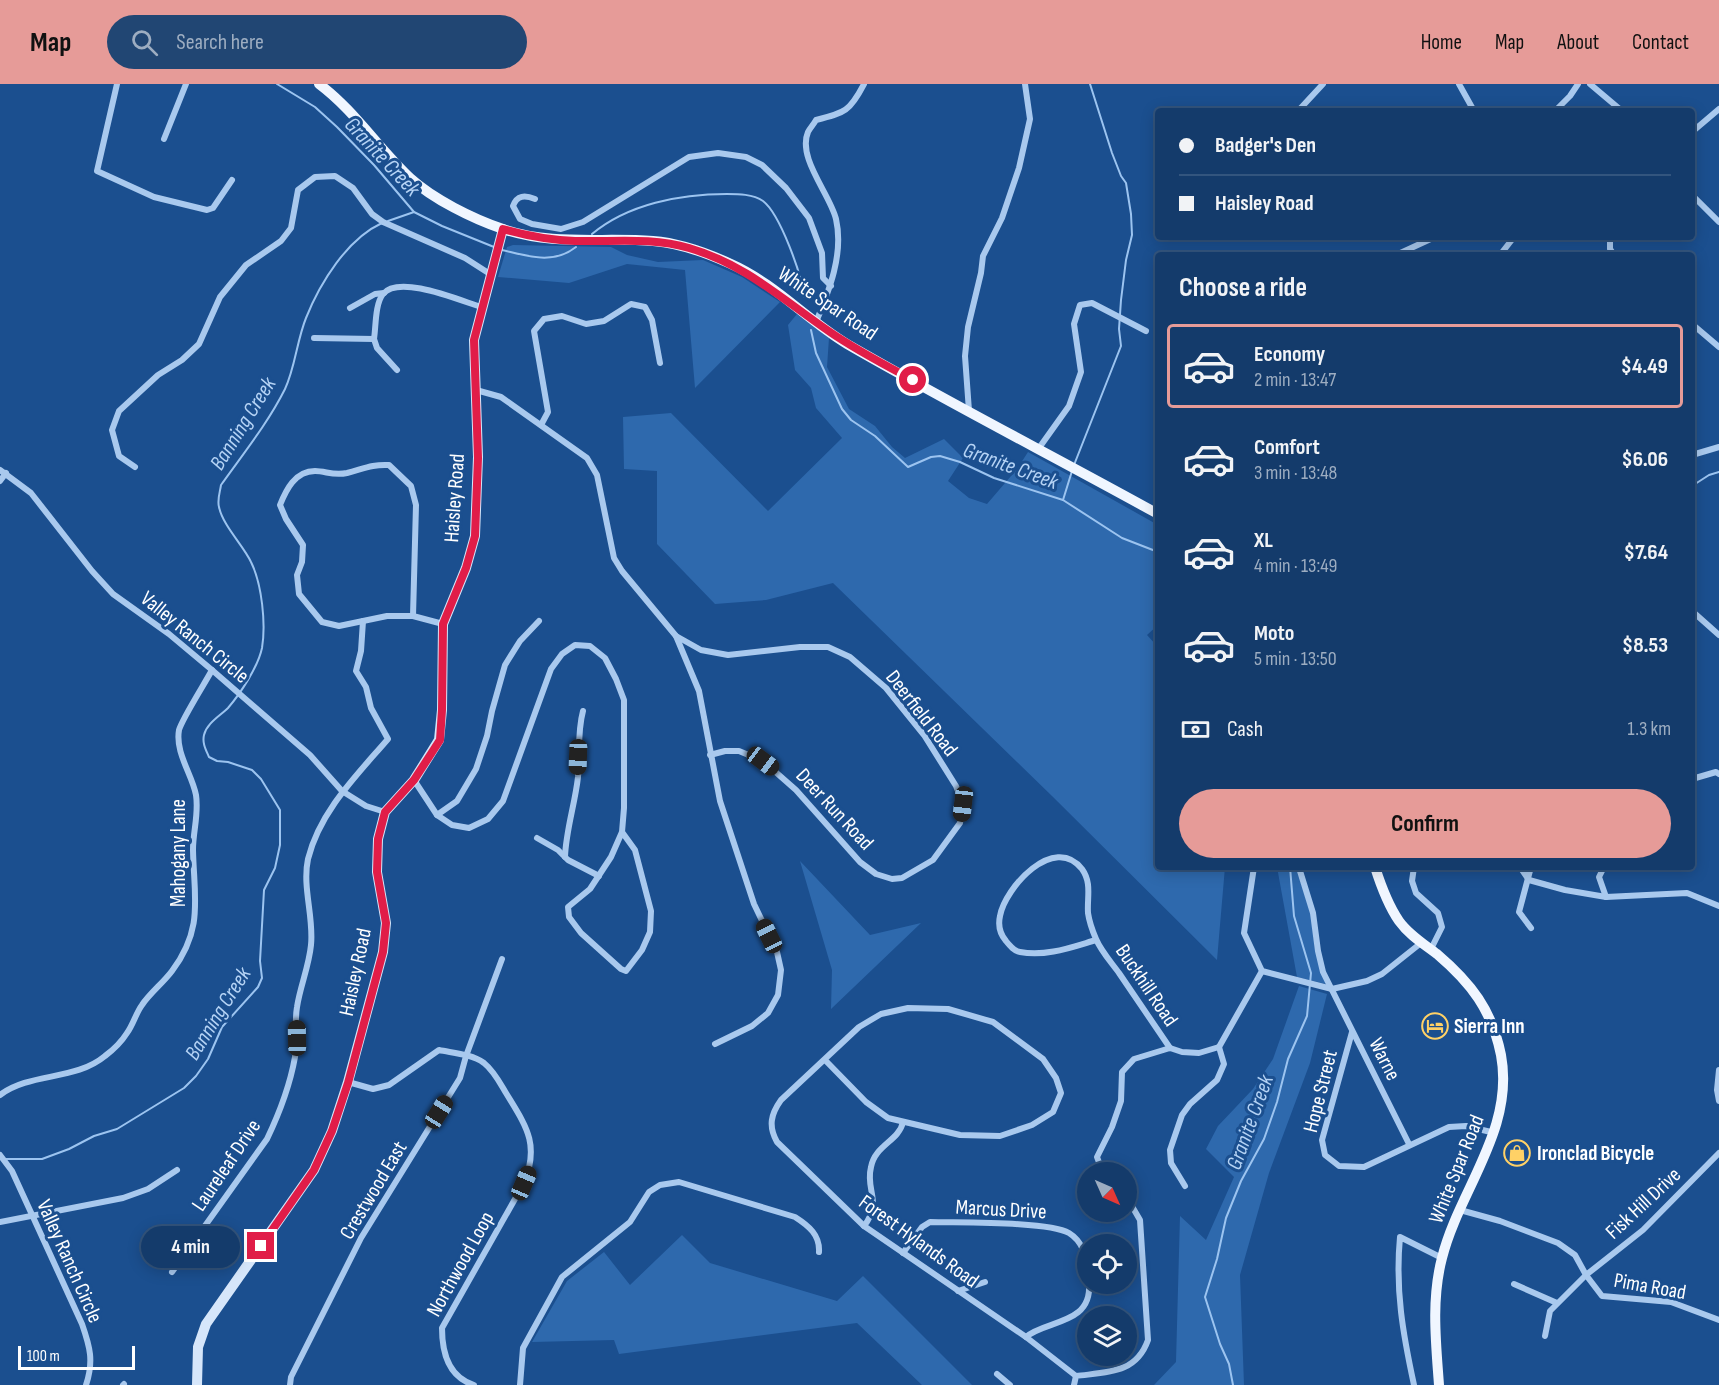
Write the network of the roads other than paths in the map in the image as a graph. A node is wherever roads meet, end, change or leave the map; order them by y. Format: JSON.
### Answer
{"nodes":[{"id":1,"x":117,"y":84,"type":"edge"},
{"id":2,"x":186,"y":84,"type":"edge"},
{"id":3,"x":319,"y":84,"type":"edge"},
{"id":4,"x":864,"y":84,"type":"edge"},
{"id":5,"x":1025,"y":84,"type":"edge"},
{"id":6,"x":1323,"y":84,"type":"edge"},
{"id":7,"x":1459,"y":84,"type":"edge"},
{"id":8,"x":1578,"y":84,"type":"edge"},
{"id":9,"x":1590,"y":84,"type":"edge"},
{"id":10,"x":1303,"y":108,"type":"edge"},
{"id":11,"x":1472,"y":108,"type":"edge"},
{"id":12,"x":1559,"y":108,"type":"edge"},
{"id":13,"x":1618,"y":108,"type":"edge"},
{"id":14,"x":1719,"y":109,"type":"edge"},
{"id":15,"x":1695,"y":129,"type":"edge"},
{"id":16,"x":165,"y":139,"type":"dead end"},
{"id":17,"x":232,"y":180,"type":"dead end"},
{"id":18,"x":1695,"y":198,"type":"edge"},
{"id":19,"x":535,"y":199,"type":"dead end"},
{"id":20,"x":1719,"y":222,"type":"edge"},
{"id":21,"x":503,"y":229,"type":"junction"},
{"id":22,"x":1428,"y":240,"type":"edge"},
{"id":23,"x":1512,"y":240,"type":"edge"},
{"id":24,"x":1402,"y":252,"type":"edge"},
{"id":25,"x":1502,"y":252,"type":"edge"},
{"id":26,"x":490,"y":274,"type":"junction"},
{"id":27,"x":831,"y":286,"type":"junction"},
{"id":28,"x":384,"y":293,"type":"junction"},
{"id":29,"x":350,"y":308,"type":"dead end"},
{"id":30,"x":481,"y":308,"type":"junction"},
{"id":31,"x":816,"y":322,"type":"junction"},
{"id":32,"x":1695,"y":327,"type":"edge"},
{"id":33,"x":1146,"y":331,"type":"dead end"},
{"id":34,"x":314,"y":338,"type":"dead end"},
{"id":35,"x":374,"y":339,"type":"junction"},
{"id":36,"x":1719,"y":347,"type":"edge"},
{"id":37,"x":660,"y":363,"type":"dead end"},
{"id":38,"x":397,"y":370,"type":"dead end"},
{"id":39,"x":476,"y":390,"type":"junction"},
{"id":40,"x":969,"y":411,"type":"junction"},
{"id":41,"x":541,"y":425,"type":"junction"},
{"id":42,"x":1719,"y":447,"type":"edge"},
{"id":43,"x":1040,"y":448,"type":"junction"},
{"id":44,"x":1695,"y":454,"type":"edge"},
{"id":45,"x":135,"y":467,"type":"dead end"},
{"id":46,"x":3,"y":472,"type":"edge"},
{"id":47,"x":0,"y":482,"type":"edge"},
{"id":48,"x":1155,"y":512,"type":"edge"},
{"id":49,"x":1695,"y":613,"type":"edge"},
{"id":50,"x":413,"y":616,"type":"junction"},
{"id":51,"x":363,"y":621,"type":"junction"},
{"id":52,"x":539,"y":621,"type":"dead end"},
{"id":53,"x":443,"y":624,"type":"junction"},
{"id":54,"x":1718,"y":632,"type":"edge"},
{"id":55,"x":676,"y":636,"type":"junction"},
{"id":56,"x":212,"y":670,"type":"junction"},
{"id":57,"x":583,"y":711,"type":"dead end"},
{"id":58,"x":710,"y":755,"type":"junction"},
{"id":59,"x":1719,"y":774,"type":"edge"},
{"id":60,"x":1695,"y":778,"type":"edge"},
{"id":61,"x":414,"y":780,"type":"junction"},
{"id":62,"x":342,"y":791,"type":"junction"},
{"id":63,"x":385,"y":812,"type":"junction"},
{"id":64,"x":437,"y":814,"type":"junction"},
{"id":65,"x":622,"y":832,"type":"junction"},
{"id":66,"x":537,"y":838,"type":"dead end"},
{"id":67,"x":565,"y":857,"type":"junction"},
{"id":68,"x":1254,"y":870,"type":"edge"},
{"id":69,"x":1377,"y":870,"type":"edge"},
{"id":70,"x":1414,"y":870,"type":"edge"},
{"id":71,"x":1522,"y":870,"type":"edge"},
{"id":72,"x":1531,"y":870,"type":"edge"},
{"id":73,"x":1602,"y":870,"type":"edge"},
{"id":74,"x":1300,"y":872,"type":"dead end"},
{"id":75,"x":599,"y":876,"type":"junction"},
{"id":76,"x":902,"y":878,"type":"joint"},
{"id":77,"x":1529,"y":880,"type":"junction"},
{"id":78,"x":1606,"y":897,"type":"junction"},
{"id":79,"x":1719,"y":906,"type":"edge"},
{"id":80,"x":1531,"y":928,"type":"dead end"},
{"id":81,"x":1096,"y":940,"type":"junction"},
{"id":82,"x":1421,"y":943,"type":"junction"},
{"id":83,"x":1431,"y":949,"type":"junction"},
{"id":84,"x":502,"y":959,"type":"dead end"},
{"id":85,"x":1262,"y":971,"type":"junction"},
{"id":86,"x":1332,"y":989,"type":"junction"},
{"id":87,"x":1352,"y":1032,"type":"junction"},
{"id":88,"x":715,"y":1044,"type":"dead end"},
{"id":89,"x":1219,"y":1047,"type":"junction"},
{"id":90,"x":1170,"y":1048,"type":"junction"},
{"id":91,"x":466,"y":1056,"type":"junction"},
{"id":92,"x":825,"y":1059,"type":"junction"},
{"id":93,"x":1719,"y":1070,"type":"edge"},
{"id":94,"x":348,"y":1083,"type":"junction"},
{"id":95,"x":0,"y":1095,"type":"edge"},
{"id":96,"x":1719,"y":1101,"type":"edge"},
{"id":97,"x":903,"y":1122,"type":"junction"},
{"id":98,"x":1495,"y":1133,"type":"junction"},
{"id":99,"x":1409,"y":1144,"type":"junction"},
{"id":100,"x":1719,"y":1153,"type":"edge"},
{"id":101,"x":0,"y":1155,"type":"edge"},
{"id":102,"x":1099,"y":1162,"type":"edge"},
{"id":103,"x":177,"y":1170,"type":"dead end"},
{"id":104,"x":1185,"y":1186,"type":"dead end"},
{"id":105,"x":1460,"y":1210,"type":"junction"},
{"id":106,"x":32,"y":1216,"type":"junction"},
{"id":107,"x":1137,"y":1216,"type":"edge"},
{"id":108,"x":0,"y":1222,"type":"edge"},
{"id":109,"x":864,"y":1226,"type":"junction"},
{"id":110,"x":1077,"y":1240,"type":"edge"},
{"id":111,"x":819,"y":1252,"type":"dead end"},
{"id":112,"x":903,"y":1254,"type":"junction"},
{"id":113,"x":1442,"y":1258,"type":"junction"},
{"id":114,"x":172,"y":1272,"type":"dead end"},
{"id":115,"x":1586,"y":1275,"type":"junction"},
{"id":116,"x":985,"y":1282,"type":"dead end"},
{"id":117,"x":1514,"y":1284,"type":"dead end"},
{"id":118,"x":958,"y":1291,"type":"junction"},
{"id":119,"x":1087,"y":1294,"type":"edge"},
{"id":120,"x":1557,"y":1303,"type":"junction"},
{"id":121,"x":1719,"y":1320,"type":"edge"},
{"id":122,"x":1545,"y":1336,"type":"dead end"},
{"id":123,"x":1026,"y":1337,"type":"junction"},
{"id":124,"x":997,"y":1374,"type":"dead end"},
{"id":125,"x":1076,"y":1376,"type":"junction"},
{"id":126,"x":86,"y":1385,"type":"edge"},
{"id":127,"x":197,"y":1385,"type":"edge"},
{"id":128,"x":290,"y":1385,"type":"edge"},
{"id":129,"x":474,"y":1385,"type":"edge"},
{"id":130,"x":520,"y":1385,"type":"edge"},
{"id":131,"x":1010,"y":1385,"type":"edge"},
{"id":132,"x":1074,"y":1385,"type":"edge"},
{"id":133,"x":1414,"y":1385,"type":"edge"},
{"id":134,"x":1439,"y":1385,"type":"edge"}],
"edges":[{"from":1,"to":17,"type":"street"},
{"from":2,"to":16,"type":"street"},
{"from":3,"to":21,"type":"main road","name":"White Spar Road"},
{"from":4,"to":27,"type":"street"},
{"from":5,"to":40,"type":"street"},
{"from":6,"to":10,"type":"street"},
{"from":7,"to":11,"type":"street"},
{"from":8,"to":12,"type":"street"},
{"from":9,"to":13,"type":"street"},
{"from":14,"to":15,"type":"street"},
{"from":18,"to":20,"type":"street"},
{"from":19,"to":27,"type":"street"},
{"from":21,"to":26,"type":"street","name":"Haisley Road"},
{"from":21,"to":31,"type":"main road","name":"White Spar Road"},
{"from":22,"to":24,"type":"street"},
{"from":23,"to":25,"type":"street"},
{"from":26,"to":30,"type":"street","name":"Haisley Road"},
{"from":26,"to":45,"type":"street"},
{"from":27,"to":31,"type":"street"},
{"from":28,"to":29,"type":"street"},
{"from":28,"to":30,"type":"street"},
{"from":28,"to":35,"type":"street"},
{"from":30,"to":39,"type":"street","name":"Haisley Road"},
{"from":31,"to":40,"type":"main road","name":"White Spar Road"},
{"from":32,"to":36,"type":"street"},
{"from":33,"to":43,"type":"street"},
{"from":34,"to":35,"type":"street"},
{"from":35,"to":38,"type":"street"},
{"from":37,"to":41,"type":"street"},
{"from":39,"to":41,"type":"street"},
{"from":39,"to":53,"type":"street","name":"Haisley Road"},
{"from":40,"to":43,"type":"main road","name":"White Spar Road"},
{"from":41,"to":55,"type":"street"},
{"from":42,"to":44,"type":"street"},
{"from":43,"to":48,"type":"main road","name":"White Spar Road"},
{"from":46,"to":47,"type":"street"},
{"from":46,"to":56,"type":"street","name":"Valley Ranch Circle"},
{"from":49,"to":54,"type":"street"},
{"from":50,"to":51,"type":"street"},
{"from":50,"to":51,"type":"street"},
{"from":50,"to":53,"type":"street"},
{"from":51,"to":62,"type":"street","name":"Laureleaf Drive"},
{"from":52,"to":64,"type":"street"},
{"from":53,"to":61,"type":"street","name":"Haisley Road"},
{"from":55,"to":58,"type":"street"},
{"from":55,"to":76,"type":"street","name":"Deerfield Road"},
{"from":56,"to":62,"type":"street","name":"Valley Ranch Circle"},
{"from":56,"to":95,"type":"street","name":"Mahogany Lane"},
{"from":57,"to":67,"type":"street"},
{"from":58,"to":76,"type":"street","name":"Deer Run Road"},
{"from":58,"to":88,"type":"street"},
{"from":59,"to":60,"type":"street"},
{"from":61,"to":63,"type":"street","name":"Haisley Road"},
{"from":61,"to":64,"type":"street"},
{"from":62,"to":63,"type":"street","name":"Valley Ranch Circle"},
{"from":62,"to":114,"type":"street","name":"Laureleaf Drive"},
{"from":63,"to":94,"type":"street","name":"Haisley Road"},
{"from":64,"to":65,"type":"street"},
{"from":65,"to":75,"type":"street"},
{"from":65,"to":75,"type":"street"},
{"from":66,"to":67,"type":"street"},
{"from":67,"to":75,"type":"street"},
{"from":68,"to":85,"type":"street"},
{"from":69,"to":82,"type":"main road","name":"White Spar Road"},
{"from":70,"to":83,"type":"street"},
{"from":71,"to":77,"type":"street"},
{"from":72,"to":77,"type":"street"},
{"from":73,"to":78,"type":"street"},
{"from":74,"to":86,"type":"street","name":"Warne"},
{"from":77,"to":78,"type":"street"},
{"from":77,"to":80,"type":"street"},
{"from":78,"to":79,"type":"street"},
{"from":81,"to":81,"type":"street","name":"Buckhill Road"},
{"from":81,"to":90,"type":"street","name":"Buckhill Road"},
{"from":82,"to":83,"type":"main road","name":"White Spar Road"},
{"from":82,"to":86,"type":"street"},
{"from":83,"to":98,"type":"main road","name":"White Spar Road"},
{"from":84,"to":91,"type":"street","name":"Crestwood East"},
{"from":85,"to":86,"type":"street"},
{"from":85,"to":89,"type":"street"},
{"from":86,"to":87,"type":"street","name":"Warne"},
{"from":87,"to":99,"type":"street","name":"Warne"},
{"from":87,"to":99,"type":"street","name":"Hope Street"},
{"from":89,"to":90,"type":"street"},
{"from":89,"to":104,"type":"street"},
{"from":90,"to":102,"type":"street"},
{"from":91,"to":94,"type":"street","name":"Northwood Loop"},
{"from":91,"to":128,"type":"street","name":"Crestwood East"},
{"from":91,"to":129,"type":"street","name":"Northwood Loop"},
{"from":92,"to":97,"type":"street","name":"Forest Hylands Road"},
{"from":92,"to":97,"type":"street","name":"Forest Hylands Road"},
{"from":92,"to":109,"type":"street","name":"Forest Hylands Road"},
{"from":93,"to":96,"type":"street"},
{"from":94,"to":127,"type":"street","name":"Haisley Road"},
{"from":97,"to":109,"type":"street"},
{"from":98,"to":99,"type":"street","name":"Hope Street"},
{"from":98,"to":105,"type":"main road","name":"White Spar Road"},
{"from":100,"to":115,"type":"street","name":"Fisk Hill Drive"},
{"from":101,"to":106,"type":"street","name":"Valley Ranch Circle"},
{"from":103,"to":106,"type":"street"},
{"from":105,"to":113,"type":"main road","name":"White Spar Road"},
{"from":105,"to":115,"type":"street","name":"Pima Road"},
{"from":106,"to":108,"type":"street"},
{"from":106,"to":126,"type":"street","name":"Valley Ranch Circle"},
{"from":107,"to":125,"type":"street"},
{"from":109,"to":112,"type":"street","name":"Forest Hylands Road"},
{"from":110,"to":112,"type":"street","name":"Marcus Drive"},
{"from":111,"to":130,"type":"street"},
{"from":112,"to":118,"type":"street","name":"Forest Hylands Road"},
{"from":113,"to":133,"type":"street"},
{"from":113,"to":134,"type":"main road","name":"White Spar Road"},
{"from":115,"to":120,"type":"street","name":"Fisk Hill Drive"},
{"from":115,"to":121,"type":"street","name":"Pima Road"},
{"from":116,"to":118,"type":"street"},
{"from":117,"to":120,"type":"street"},
{"from":118,"to":123,"type":"street","name":"Forest Hylands Road"},
{"from":119,"to":123,"type":"street"},
{"from":120,"to":122,"type":"street"},
{"from":123,"to":125,"type":"street","name":"Forest Hylands Road"},
{"from":124,"to":131,"type":"street"},
{"from":125,"to":132,"type":"street"}]}
